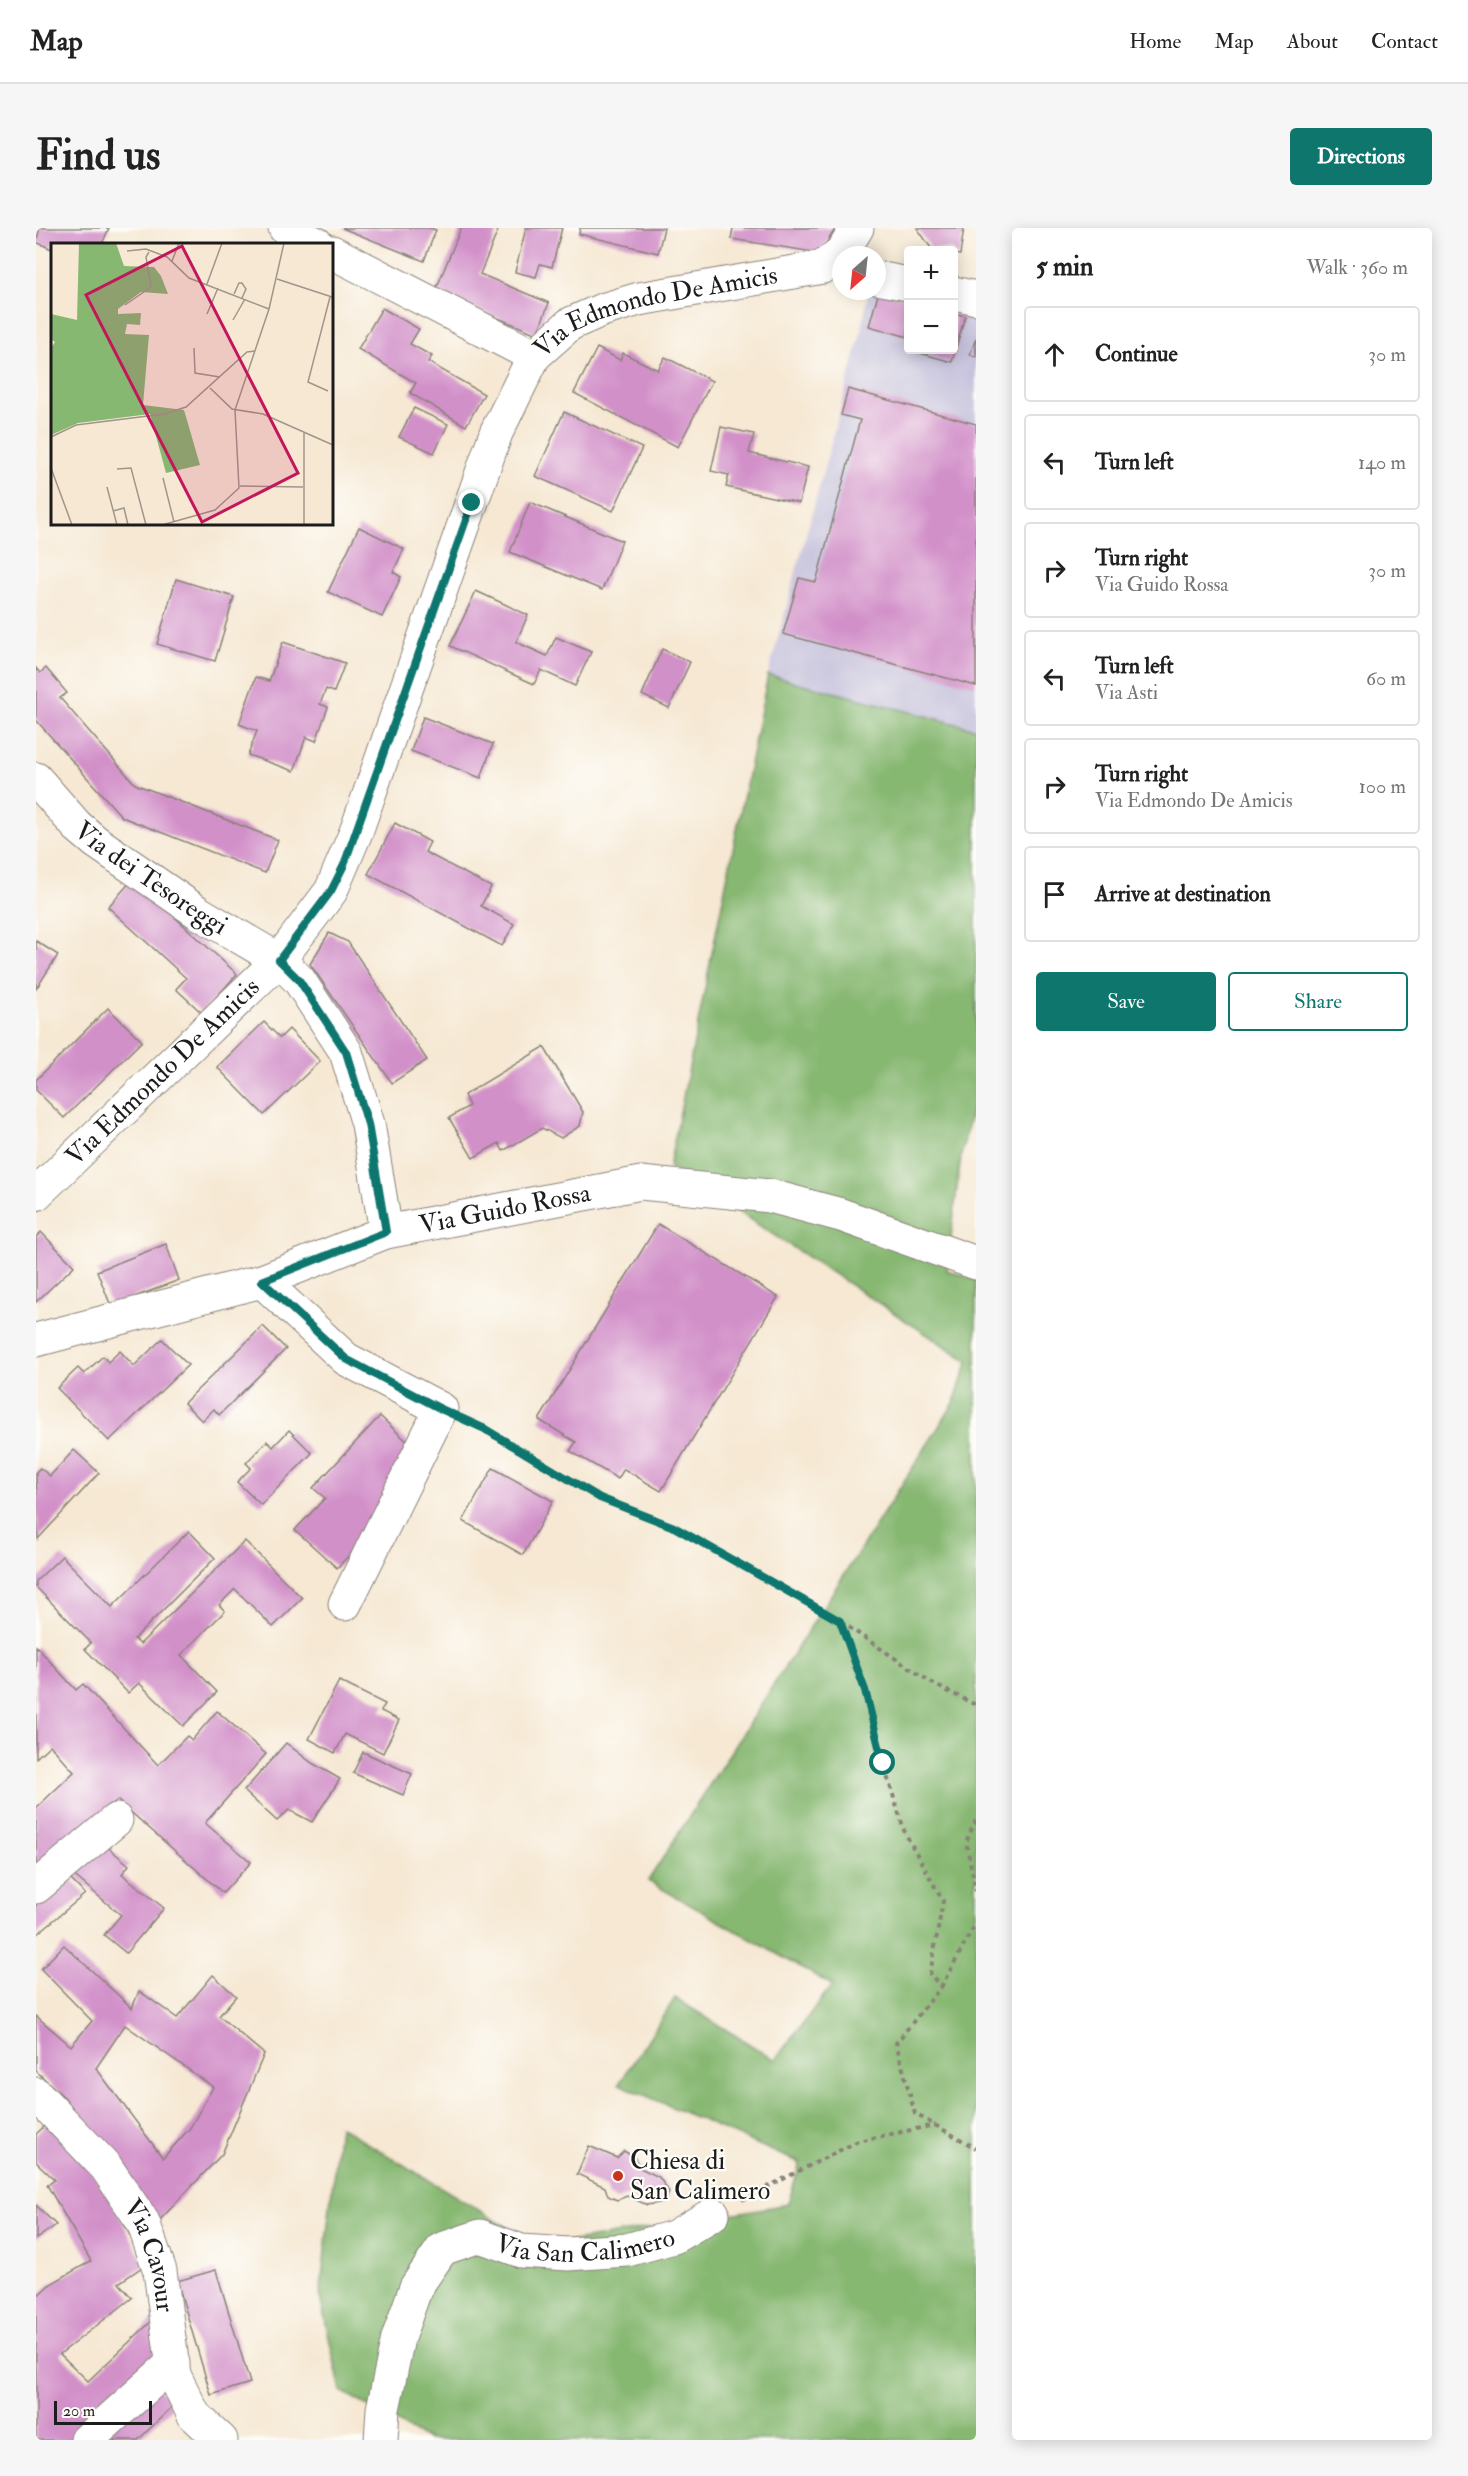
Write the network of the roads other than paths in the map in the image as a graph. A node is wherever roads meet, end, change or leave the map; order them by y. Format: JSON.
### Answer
{"nodes":[{"id":1,"x":285,"y":228,"type":"edge"},
{"id":2,"x":857,"y":228,"type":"edge"},
{"id":3,"x":315,"y":243,"type":"edge"},
{"id":4,"x":846,"y":246,"type":"edge"},
{"id":5,"x":333,"y":253,"type":"edge"},
{"id":6,"x":832,"y":269,"type":"edge"},
{"id":7,"x":886,"y":280,"type":"edge"},
{"id":8,"x":904,"y":283,"type":"edge"},
{"id":9,"x":958,"y":294,"type":"edge"},
{"id":10,"x":976,"y":298,"type":"edge"},
{"id":11,"x":534,"y":356,"type":"junction"},
{"id":12,"x":36,"y":779,"type":"edge"},
{"id":13,"x":279,"y":960,"type":"junction"},
{"id":14,"x":36,"y":1194,"type":"edge"},
{"id":15,"x":386,"y":1232,"type":"junction"},
{"id":16,"x":976,"y":1263,"type":"edge"},
{"id":17,"x":262,"y":1281,"type":"junction"},
{"id":18,"x":36,"y":1340,"type":"edge"},
{"id":19,"x":345,"y":1604,"type":"dead end"},
{"id":20,"x":116,"y":1820,"type":"dead end"},
{"id":21,"x":36,"y":1887,"type":"edge"},
{"id":22,"x":36,"y":2094,"type":"edge"},
{"id":23,"x":713,"y":2214,"type":"road end"},
{"id":24,"x":173,"y":2363,"type":"junction"},
{"id":25,"x":87,"y":2440,"type":"edge"},
{"id":26,"x":221,"y":2440,"type":"edge"},
{"id":27,"x":381,"y":2440,"type":"edge"}],
"edges":[{"from":1,"to":3,"type":"street"},
{"from":2,"to":4,"type":"street"},
{"from":5,"to":11,"type":"street"},
{"from":6,"to":11,"type":"street","name":"Via Edmondo De Amicis"},
{"from":7,"to":8,"type":"street"},
{"from":9,"to":10,"type":"street"},
{"from":11,"to":13,"type":"street","name":"Via Edmondo De Amicis"},
{"from":12,"to":13,"type":"street","name":"Via dei Tesoreggi"},
{"from":13,"to":14,"type":"street","name":"Via Edmondo De Amicis"},
{"from":13,"to":15,"type":"street","name":"Via dei Tesoreggi"},
{"from":15,"to":16,"type":"street","name":"Via Guido Rossa"},
{"from":15,"to":17,"type":"street","name":"Via Guido Rossa"},
{"from":17,"to":18,"type":"street","name":"Via Guido Rossa"},
{"from":17,"to":19,"type":"street"},
{"from":20,"to":21,"type":"street"},
{"from":22,"to":24,"type":"street","name":"Via Cavour"},
{"from":23,"to":27,"type":"street","name":"Via San Calimero"},
{"from":24,"to":25,"type":"street"},
{"from":24,"to":26,"type":"street","name":"Via Cavour"}]}
